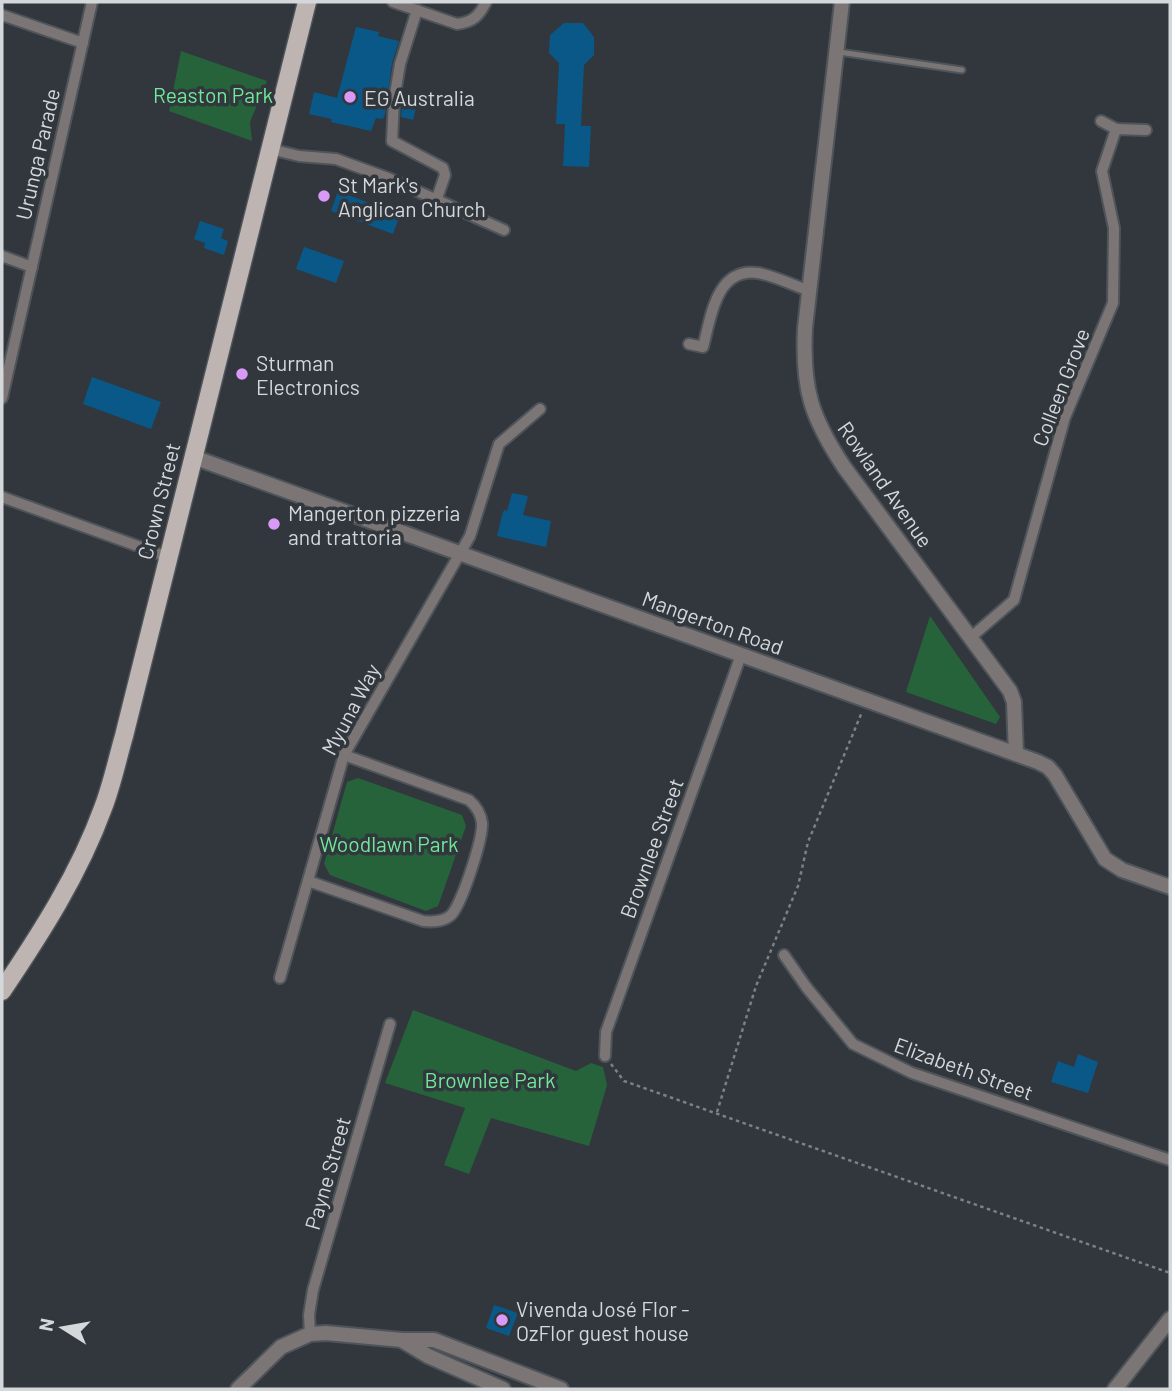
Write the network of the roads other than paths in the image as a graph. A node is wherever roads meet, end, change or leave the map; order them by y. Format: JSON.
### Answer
{"nodes":[{"id":1,"x":92,"y":2,"type":"edge"},
{"id":2,"x":307,"y":2,"type":"edge"},
{"id":3,"x":393,"y":2,"type":"edge"},
{"id":4,"x":486,"y":2,"type":"edge"},
{"id":5,"x":842,"y":2,"type":"edge"},
{"id":6,"x":417,"y":10,"type":"junction"},
{"id":7,"x":2,"y":15,"type":"edge"},
{"id":8,"x":83,"y":43,"type":"junction"},
{"id":9,"x":836,"y":52,"type":"junction"},
{"id":10,"x":962,"y":71,"type":"dead end"},
{"id":11,"x":1101,"y":121,"type":"dead end"},
{"id":12,"x":1116,"y":129,"type":"junction"},
{"id":13,"x":1146,"y":130,"type":"dead end"},
{"id":14,"x":270,"y":149,"type":"junction"},
{"id":15,"x":436,"y":201,"type":"junction"},
{"id":16,"x":504,"y":230,"type":"dead end"},
{"id":17,"x":2,"y":256,"type":"edge"},
{"id":18,"x":32,"y":267,"type":"junction"},
{"id":19,"x":809,"y":291,"type":"junction"},
{"id":20,"x":689,"y":344,"type":"dead end"},
{"id":21,"x":2,"y":398,"type":"edge"},
{"id":22,"x":540,"y":409,"type":"dead end"},
{"id":23,"x":193,"y":457,"type":"junction"},
{"id":24,"x":2,"y":497,"type":"edge"},
{"id":25,"x":461,"y":552,"type":"junction"},
{"id":26,"x":168,"y":557,"type":"junction"},
{"id":27,"x":970,"y":638,"type":"junction"},
{"id":28,"x":741,"y":654,"type":"junction"},
{"id":29,"x":1016,"y":754,"type":"junction"},
{"id":30,"x":344,"y":755,"type":"junction"},
{"id":31,"x":308,"y":881,"type":"junction"},
{"id":32,"x":1170,"y":887,"type":"edge"},
{"id":33,"x":784,"y":955,"type":"dead end"},
{"id":34,"x":280,"y":978,"type":"dead end"},
{"id":35,"x":2,"y":991,"type":"edge"},
{"id":36,"x":390,"y":1024,"type":"dead end"},
{"id":37,"x":605,"y":1056,"type":"road end"},
{"id":38,"x":1170,"y":1160,"type":"edge"},
{"id":39,"x":1170,"y":1319,"type":"edge"},
{"id":40,"x":310,"y":1334,"type":"junction"},
{"id":41,"x":402,"y":1340,"type":"junction"},
{"id":42,"x":238,"y":1389,"type":"edge"},
{"id":43,"x":503,"y":1389,"type":"edge"},
{"id":44,"x":561,"y":1389,"type":"edge"},
{"id":45,"x":1115,"y":1389,"type":"edge"}],
"edges":[{"from":1,"to":8,"type":"street","name":"Urunga Parade"},
{"from":2,"to":14,"type":"main road","name":"Crown Street"},
{"from":3,"to":6,"type":"street"},
{"from":4,"to":6,"type":"street"},
{"from":5,"to":9,"type":"street","name":"Rowland Avenue"},
{"from":6,"to":15,"type":"street"},
{"from":7,"to":8,"type":"street"},
{"from":8,"to":18,"type":"street","name":"Urunga Parade"},
{"from":9,"to":10,"type":"lane"},
{"from":9,"to":19,"type":"street","name":"Rowland Avenue"},
{"from":11,"to":12,"type":"street"},
{"from":12,"to":13,"type":"street"},
{"from":12,"to":27,"type":"street","name":"Colleen Grove"},
{"from":14,"to":15,"type":"street"},
{"from":14,"to":23,"type":"main road","name":"Crown Street"},
{"from":15,"to":16,"type":"street"},
{"from":17,"to":18,"type":"street"},
{"from":18,"to":21,"type":"street","name":"Urunga Parade"},
{"from":19,"to":20,"type":"street"},
{"from":19,"to":27,"type":"street","name":"Rowland Avenue"},
{"from":22,"to":25,"type":"street","name":"Myuna Way"},
{"from":23,"to":25,"type":"street","name":"Mangerton Road"},
{"from":23,"to":26,"type":"main road","name":"Crown Street"},
{"from":24,"to":26,"type":"street"},
{"from":25,"to":28,"type":"street","name":"Mangerton Road"},
{"from":25,"to":30,"type":"street","name":"Myuna Way"},
{"from":26,"to":35,"type":"main road","name":"Crown Street"},
{"from":27,"to":29,"type":"street","name":"Rowland Avenue"},
{"from":28,"to":29,"type":"street","name":"Mangerton Road"},
{"from":28,"to":37,"type":"street","name":"Brownlee Street"},
{"from":29,"to":32,"type":"street","name":"Mangerton Road"},
{"from":30,"to":31,"type":"street","name":"Myuna Way"},
{"from":30,"to":31,"type":"street"},
{"from":31,"to":34,"type":"street","name":"Myuna Way"},
{"from":33,"to":38,"type":"street","name":"Elizabeth Street"},
{"from":36,"to":40,"type":"street","name":"Payne Street"},
{"from":39,"to":45,"type":"street"},
{"from":40,"to":41,"type":"street"},
{"from":40,"to":42,"type":"street"},
{"from":41,"to":43,"type":"street"},
{"from":41,"to":44,"type":"street"}]}
